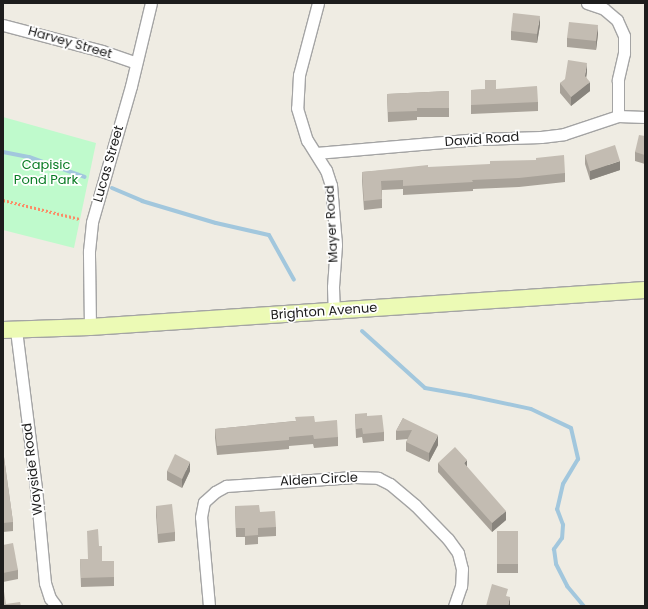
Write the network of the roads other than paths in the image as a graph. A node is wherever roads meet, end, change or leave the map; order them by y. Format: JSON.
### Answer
{"nodes":[{"id":1,"x":151,"y":3,"type":"edge"},
{"id":2,"x":318,"y":3,"type":"edge"},
{"id":3,"x":587,"y":3,"type":"edge"},
{"id":4,"x":3,"y":24,"type":"edge"},
{"id":5,"x":136,"y":63,"type":"junction"},
{"id":6,"x":618,"y":116,"type":"junction"},
{"id":7,"x":645,"y":117,"type":"edge"},
{"id":8,"x":316,"y":154,"type":"junction"},
{"id":9,"x":645,"y":290,"type":"edge"},
{"id":10,"x":334,"y":312,"type":"junction"},
{"id":11,"x":90,"y":327,"type":"junction"},
{"id":12,"x":10,"y":330,"type":"edge"},
{"id":13,"x":56,"y":606,"type":"edge"},
{"id":14,"x":209,"y":606,"type":"edge"},
{"id":15,"x":454,"y":606,"type":"edge"}],
"edges":[{"from":1,"to":5,"type":"street","name":"Lucas Street"},
{"from":2,"to":8,"type":"street","name":"Mayer Road"},
{"from":3,"to":6,"type":"street"},
{"from":4,"to":5,"type":"street","name":"Harvey Street"},
{"from":5,"to":11,"type":"street","name":"Lucas Street"},
{"from":6,"to":7,"type":"street","name":"David Road"},
{"from":6,"to":8,"type":"street","name":"David Road"},
{"from":8,"to":10,"type":"street","name":"Mayer Road"},
{"from":9,"to":10,"type":"main road","name":"Brighton Avenue"},
{"from":10,"to":11,"type":"main road","name":"Brighton Avenue"},
{"from":11,"to":12,"type":"main road","name":"Brighton Avenue"},
{"from":12,"to":13,"type":"street","name":"Wayside Road"},
{"from":14,"to":15,"type":"street","name":"Alden Circle"}]}
